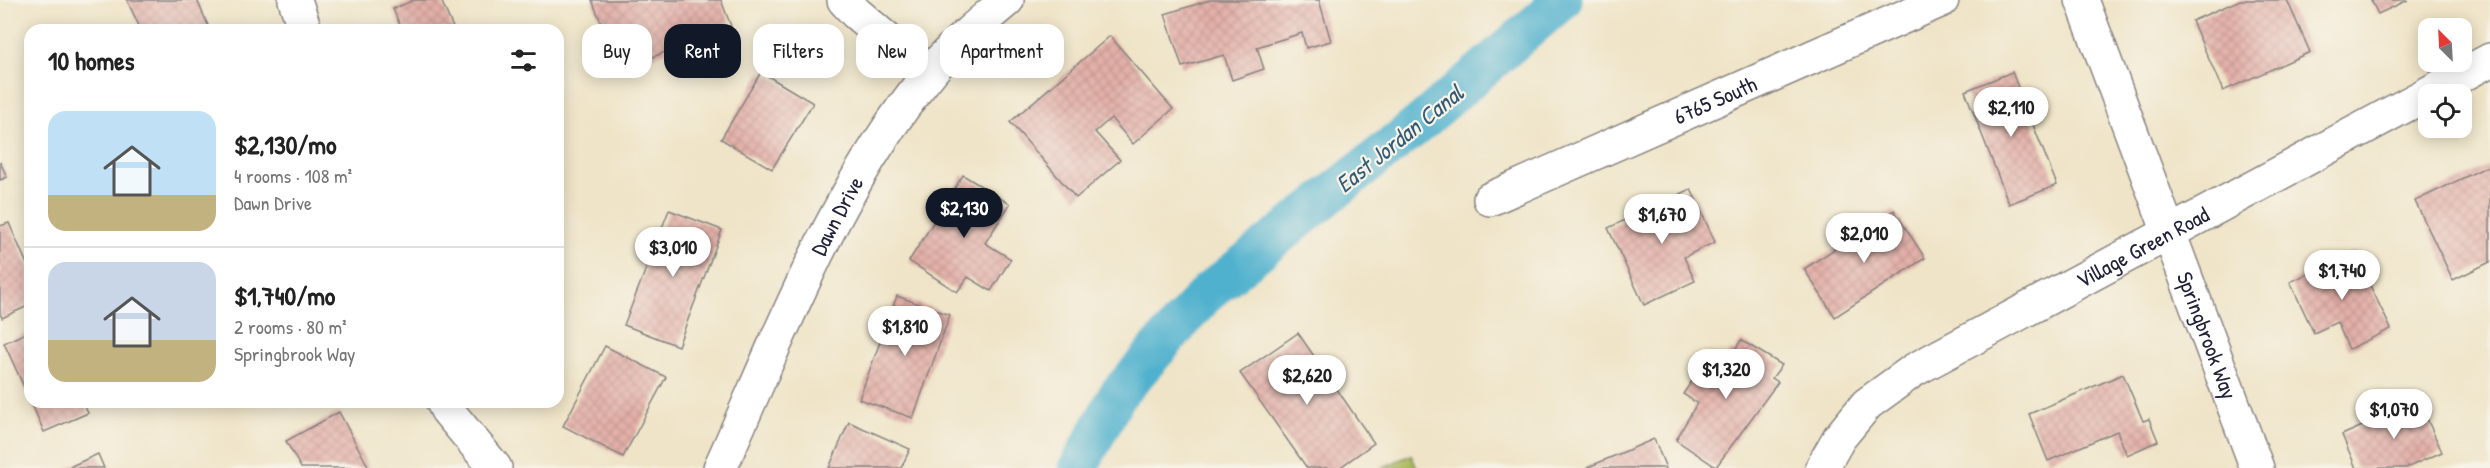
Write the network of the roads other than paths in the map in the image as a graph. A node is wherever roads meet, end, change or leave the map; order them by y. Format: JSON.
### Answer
{"nodes":[{"id":1,"x":295,"y":0,"type":"edge"},
{"id":2,"x":844,"y":0,"type":"edge"},
{"id":3,"x":1007,"y":0,"type":"edge"},
{"id":4,"x":1942,"y":0,"type":"edge"},
{"id":5,"x":2082,"y":0,"type":"edge"},
{"id":6,"x":303,"y":24,"type":"edge"},
{"id":7,"x":869,"y":24,"type":"edge"},
{"id":8,"x":2490,"y":60,"type":"edge"},
{"id":9,"x":928,"y":75,"type":"edge"},
{"id":10,"x":926,"y":78,"type":"edge"},
{"id":11,"x":1490,"y":199,"type":"dead end"},
{"id":12,"x":2170,"y":232,"type":"junction"},
{"id":13,"x":447,"y":408,"type":"edge"},
{"id":14,"x":495,"y":468,"type":"edge"},
{"id":15,"x":720,"y":468,"type":"edge"},
{"id":16,"x":1822,"y":468,"type":"edge"},
{"id":17,"x":2257,"y":468,"type":"edge"}],
"edges":[{"from":1,"to":6,"type":"street"},
{"from":2,"to":7,"type":"street"},
{"from":3,"to":9,"type":"street","name":"Dawn Drive"},
{"from":4,"to":11,"type":"street","name":"6765 South"},
{"from":5,"to":12,"type":"street","name":"Springbrook Way"},
{"from":8,"to":12,"type":"street","name":"Village Green Road"},
{"from":10,"to":15,"type":"street","name":"Dawn Drive"},
{"from":12,"to":16,"type":"street","name":"Village Green Road"},
{"from":12,"to":17,"type":"street","name":"Springbrook Way"},
{"from":13,"to":14,"type":"street"}]}
